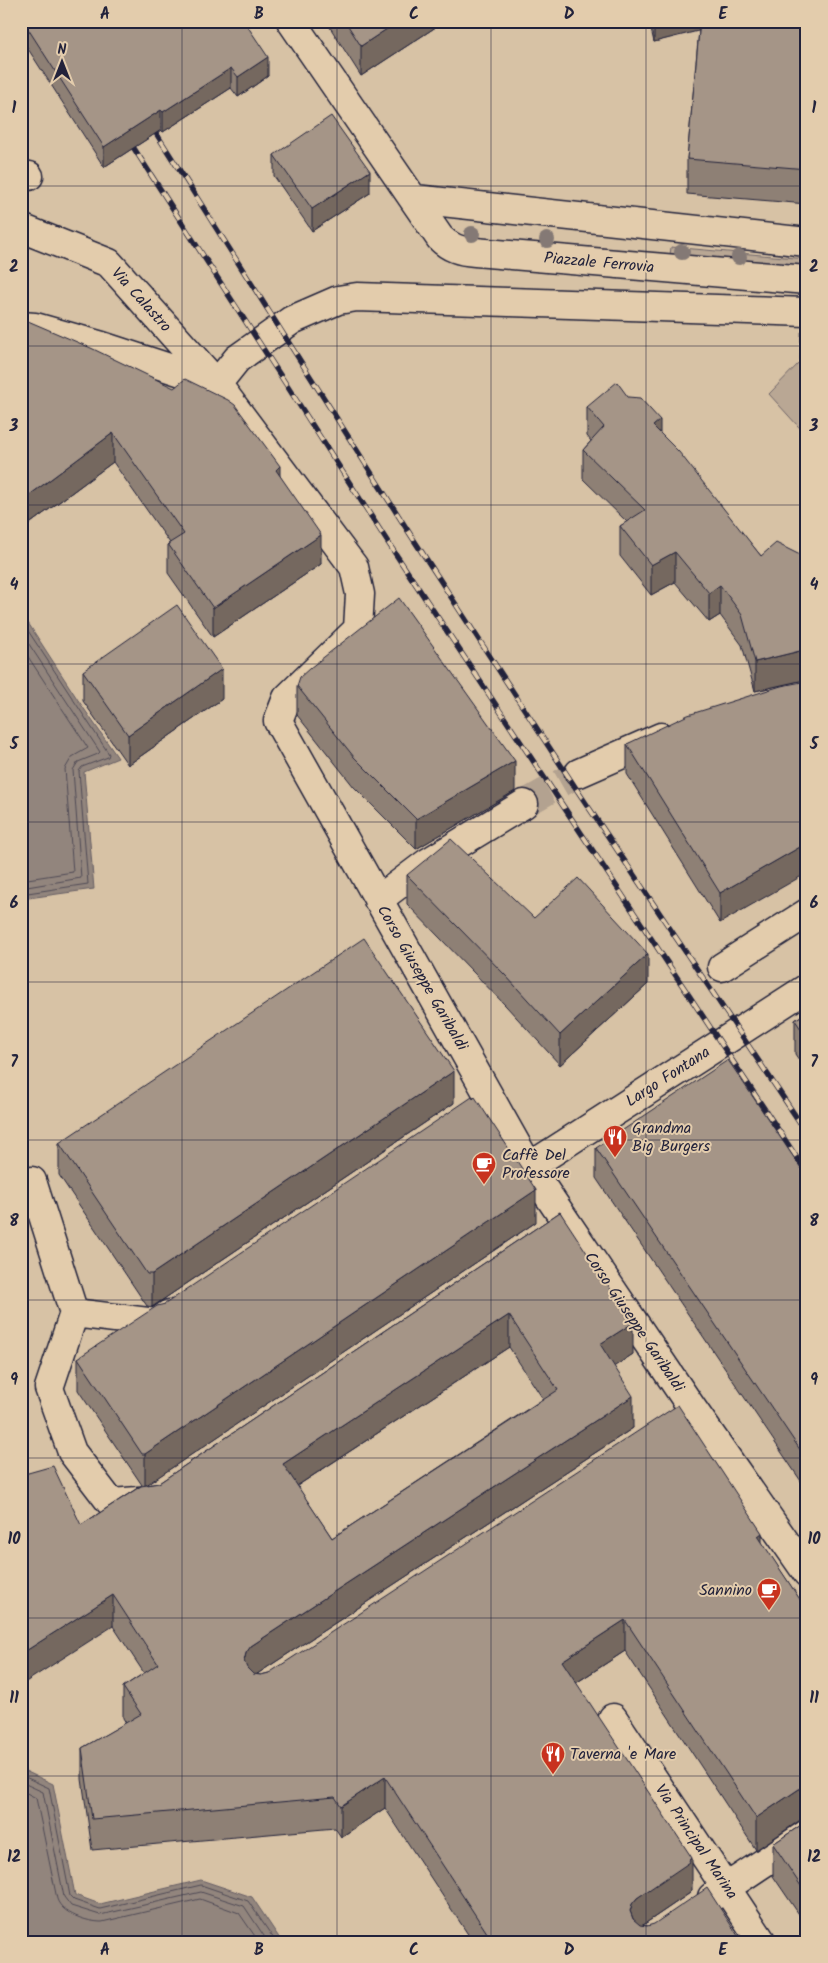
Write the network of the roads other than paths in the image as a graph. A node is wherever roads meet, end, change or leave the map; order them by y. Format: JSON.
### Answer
{"nodes":[{"id":1,"x":291,"y":21,"type":"edge"},
{"id":2,"x":415,"y":200,"type":"junction"},
{"id":3,"x":21,"y":228,"type":"edge"},
{"id":4,"x":807,"y":242,"type":"edge"},
{"id":5,"x":807,"y":280,"type":"edge"},
{"id":6,"x":807,"y":312,"type":"edge"},
{"id":7,"x":21,"y":326,"type":"edge"},
{"id":8,"x":217,"y":384,"type":"junction"},
{"id":9,"x":686,"y":728,"type":"edge"},
{"id":10,"x":579,"y":773,"type":"tunnel mouth"},
{"id":11,"x":524,"y":804,"type":"tunnel mouth"},
{"id":12,"x":378,"y":900,"type":"junction"},
{"id":13,"x":807,"y":913,"type":"edge"},
{"id":14,"x":722,"y":967,"type":"dead end"},
{"id":15,"x":807,"y":988,"type":"edge"},
{"id":16,"x":490,"y":1098,"type":"junction"},
{"id":17,"x":466,"y":1114,"type":"edge"},
{"id":18,"x":529,"y":1166,"type":"junction"},
{"id":19,"x":32,"y":1181,"type":"dead end"},
{"id":20,"x":566,"y":1221,"type":"junction"},
{"id":21,"x":541,"y":1238,"type":"edge"},
{"id":22,"x":189,"y":1301,"type":"edge"},
{"id":23,"x":74,"y":1313,"type":"junction"},
{"id":24,"x":175,"y":1484,"type":"edge"},
{"id":25,"x":802,"y":1556,"type":"edge"},
{"id":26,"x":613,"y":1718,"type":"dead end"},
{"id":27,"x":807,"y":1834,"type":"edge"},
{"id":28,"x":726,"y":1888,"type":"junction"},
{"id":29,"x":694,"y":1909,"type":"edge"},
{"id":30,"x":762,"y":1942,"type":"edge"}],
"edges":[{"from":1,"to":2,"type":"street","name":"Piazzale Ferrovia"},
{"from":2,"to":4,"type":"street"},
{"from":2,"to":5,"type":"street","name":"Piazzale Ferrovia"},
{"from":3,"to":8,"type":"street","name":"Via Calastro"},
{"from":6,"to":8,"type":"street"},
{"from":7,"to":8,"type":"street"},
{"from":8,"to":12,"type":"street","name":"Corso Giuseppe Garibaldi"},
{"from":9,"to":10,"type":"street"},
{"from":11,"to":12,"type":"street"},
{"from":12,"to":16,"type":"street","name":"Corso Giuseppe Garibaldi"},
{"from":13,"to":14,"type":"street"},
{"from":15,"to":18,"type":"street","name":"Largo Fontana"},
{"from":16,"to":17,"type":"street"},
{"from":16,"to":18,"type":"street","name":"Corso Giuseppe Garibaldi"},
{"from":18,"to":20,"type":"street","name":"Corso Giuseppe Garibaldi"},
{"from":19,"to":23,"type":"street"},
{"from":20,"to":21,"type":"street"},
{"from":20,"to":25,"type":"street","name":"Corso Giuseppe Garibaldi"},
{"from":22,"to":23,"type":"street"},
{"from":23,"to":24,"type":"street"},
{"from":26,"to":28,"type":"street","name":"Via Principal Marina"},
{"from":27,"to":28,"type":"street"},
{"from":28,"to":29,"type":"street"},
{"from":28,"to":30,"type":"street","name":"Via Principal Marina"}]}
